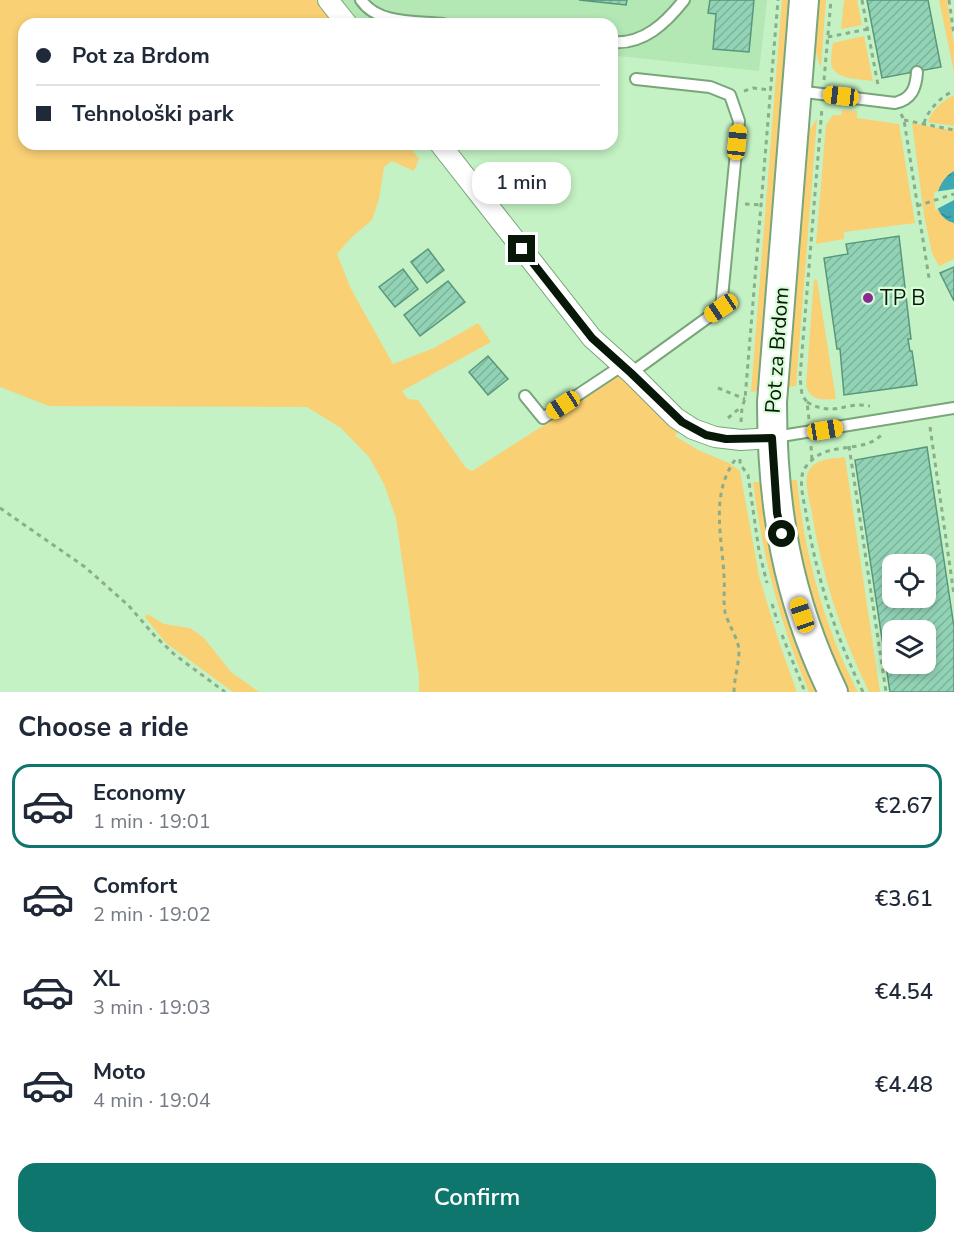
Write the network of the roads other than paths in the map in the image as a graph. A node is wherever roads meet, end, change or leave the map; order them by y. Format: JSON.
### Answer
{"nodes":[{"id":1,"x":328,"y":0,"type":"edge"},
{"id":2,"x":361,"y":0,"type":"edge"},
{"id":3,"x":684,"y":0,"type":"edge"},
{"id":4,"x":804,"y":0,"type":"edge"},
{"id":5,"x":342,"y":18,"type":"edge"},
{"id":6,"x":386,"y":18,"type":"edge"},
{"id":7,"x":618,"y":42,"type":"edge"},
{"id":8,"x":917,"y":72,"type":"dead end"},
{"id":9,"x":636,"y":80,"type":"dead end"},
{"id":10,"x":784,"y":90,"type":"junction"},
{"id":11,"x":445,"y":150,"type":"edge"},
{"id":12,"x":627,"y":369,"type":"junction"},
{"id":13,"x":525,"y":396,"type":"dead end"},
{"id":14,"x":954,"y":408,"type":"edge"},
{"id":15,"x":772,"y":438,"type":"junction"},
{"id":16,"x":833,"y":692,"type":"edge"}],
"edges":[{"from":1,"to":5,"type":"street"},
{"from":2,"to":6,"type":"lane"},
{"from":3,"to":7,"type":"lane"},
{"from":4,"to":10,"type":"main road","name":"Pot za Brdom"},
{"from":8,"to":10,"type":"lane"},
{"from":9,"to":12,"type":"lane"},
{"from":10,"to":15,"type":"main road","name":"Pot za Brdom"},
{"from":11,"to":12,"type":"street"},
{"from":12,"to":13,"type":"lane"},
{"from":12,"to":15,"type":"street"},
{"from":14,"to":15,"type":"lane"},
{"from":15,"to":16,"type":"main road","name":"Pot za Brdom"}]}
